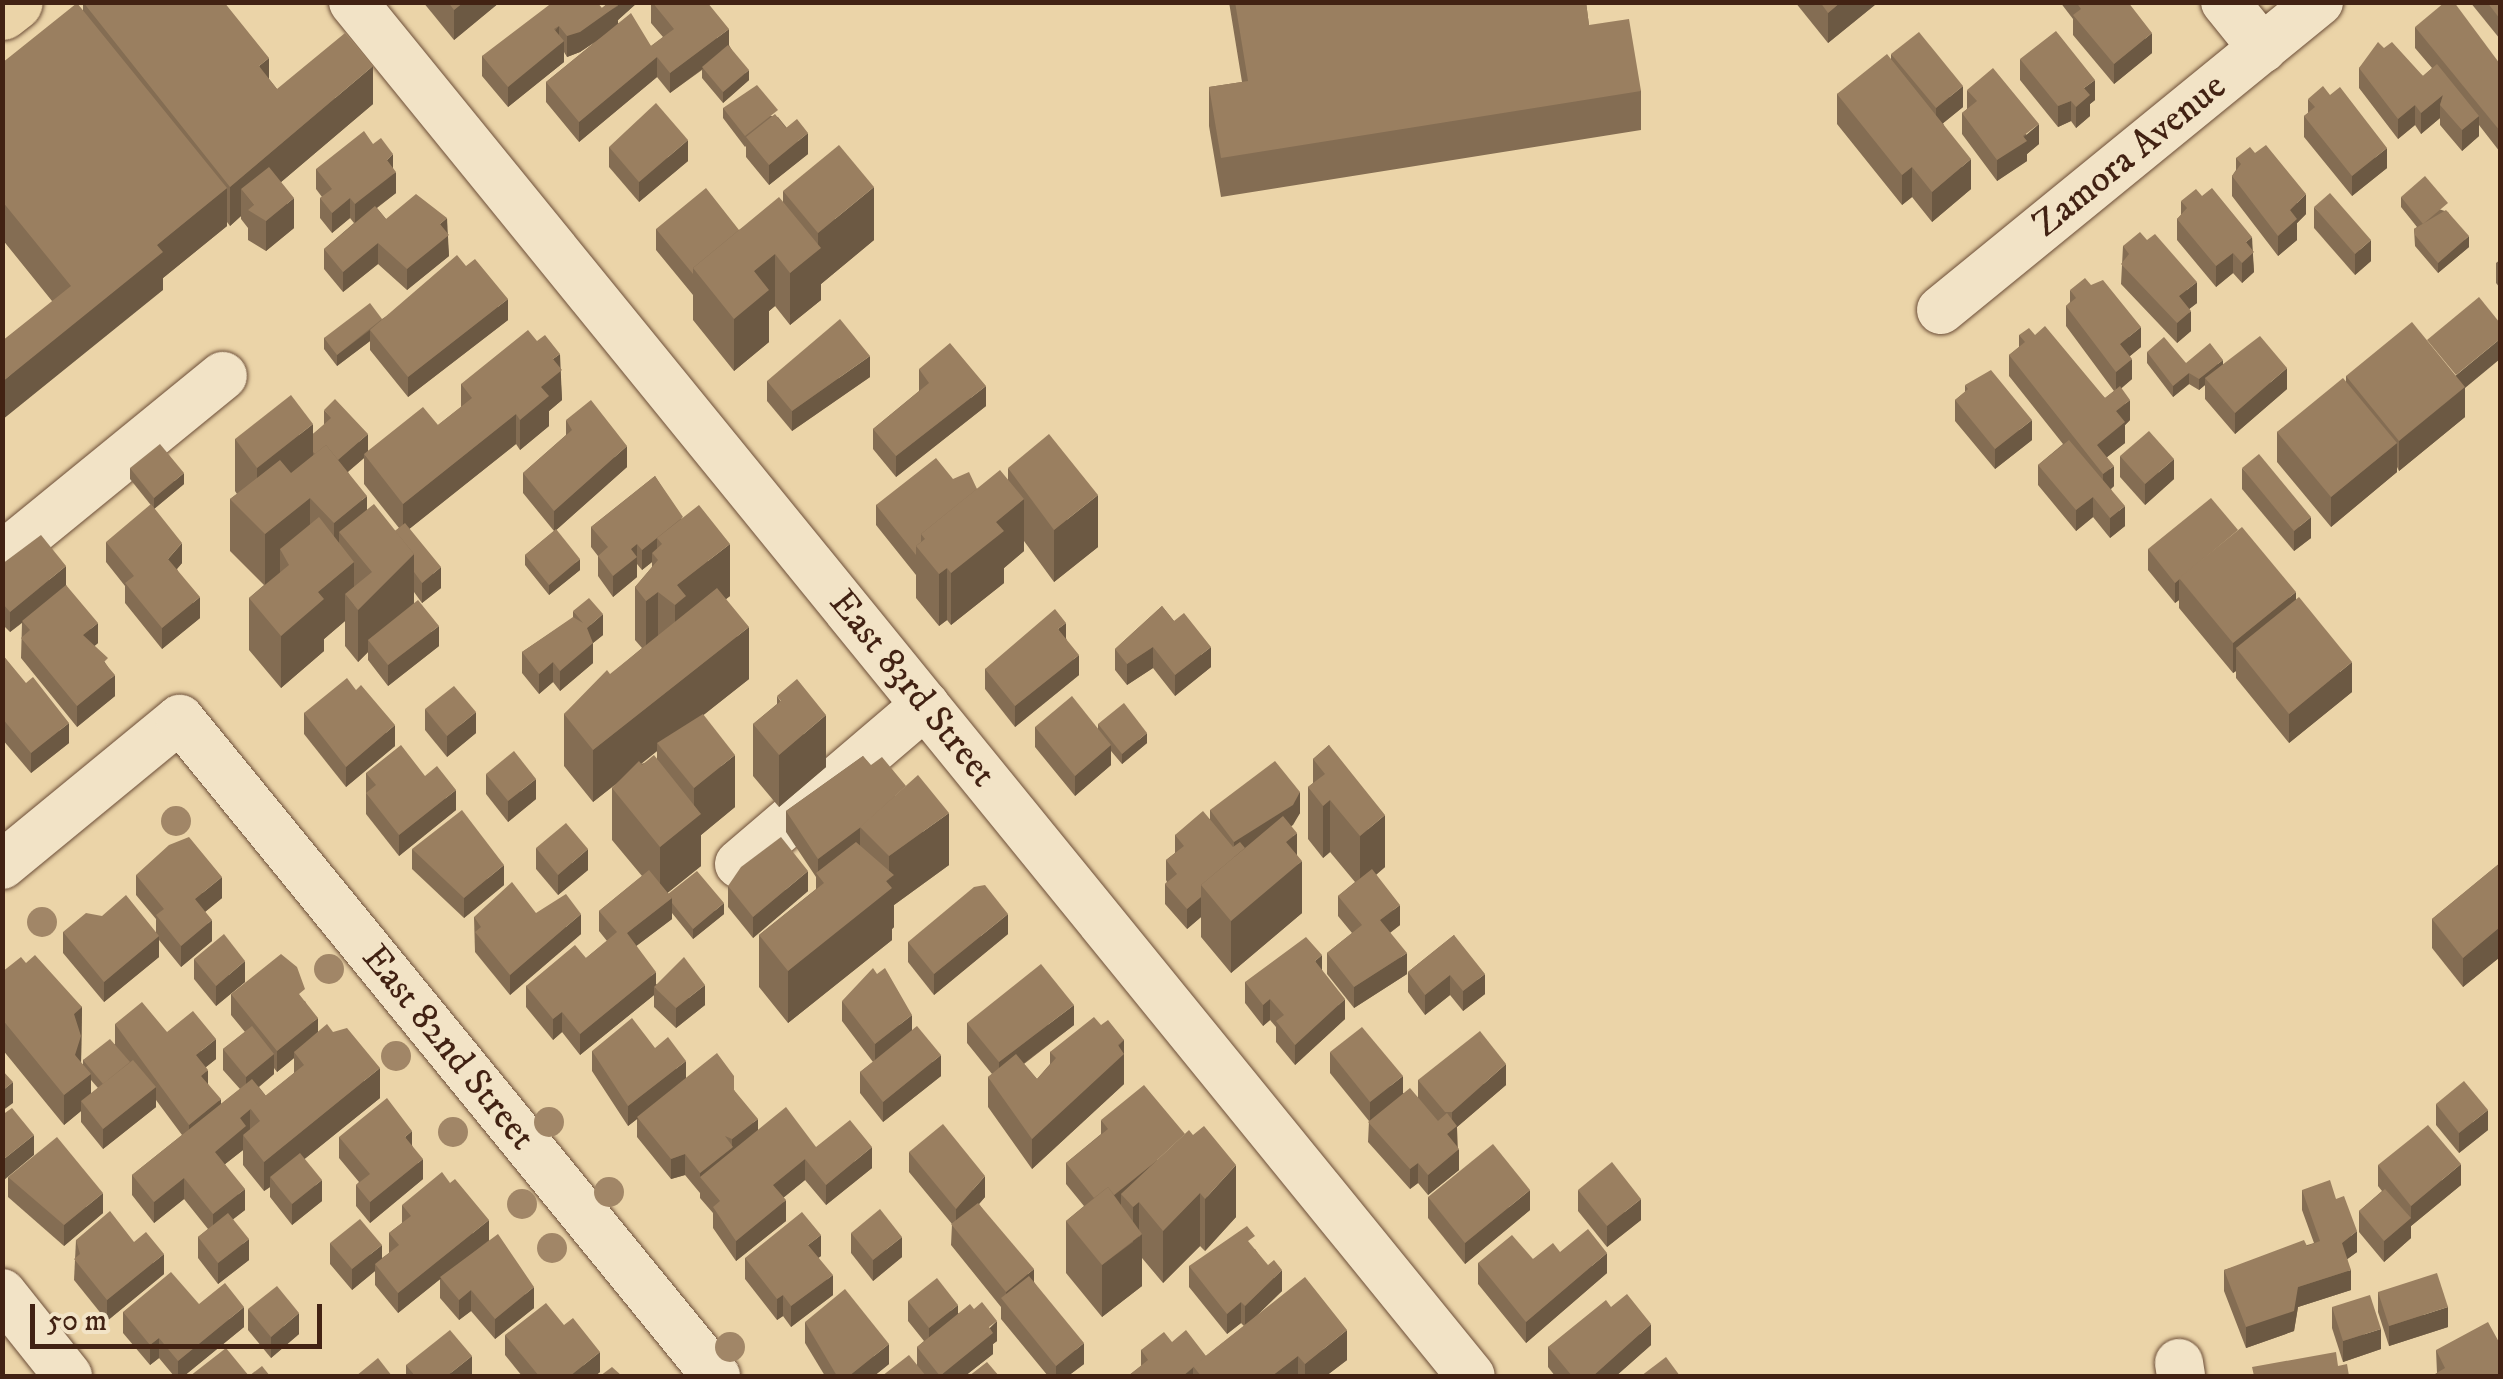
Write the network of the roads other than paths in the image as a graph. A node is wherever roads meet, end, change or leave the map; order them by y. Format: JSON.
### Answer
{"nodes":[{"id":1,"x":15,"y":2,"type":"edge"},
{"id":2,"x":353,"y":2,"type":"edge"},
{"id":3,"x":2225,"y":2,"type":"edge"},
{"id":4,"x":2319,"y":2,"type":"edge"},
{"id":5,"x":2,"y":12,"type":"edge"},
{"id":6,"x":2262,"y":49,"type":"junction"},
{"id":7,"x":1941,"y":310,"type":"dead end"},
{"id":8,"x":224,"y":376,"type":"dead end"},
{"id":9,"x":2,"y":556,"type":"edge"},
{"id":10,"x":925,"y":705,"type":"junction"},
{"id":11,"x":739,"y":864,"type":"edge"},
{"id":12,"x":2,"y":865,"type":"edge"},
{"id":13,"x":2,"y":1293,"type":"edge"},
{"id":14,"x":68,"y":1376,"type":"edge"},
{"id":15,"x":716,"y":1376,"type":"edge"},
{"id":16,"x":1471,"y":1376,"type":"edge"}],
"edges":[{"from":1,"to":5,"type":"main road"},
{"from":2,"to":10,"type":"street","name":"East 83rd Street"},
{"from":3,"to":6,"type":"street"},
{"from":4,"to":6,"type":"street","name":"Zamora Avenue"},
{"from":6,"to":7,"type":"street","name":"Zamora Avenue"},
{"from":8,"to":9,"type":"street"},
{"from":10,"to":11,"type":"street"},
{"from":10,"to":16,"type":"street","name":"East 83rd Street"},
{"from":12,"to":15,"type":"street","name":"East 82nd Street"},
{"from":13,"to":14,"type":"street"}]}
